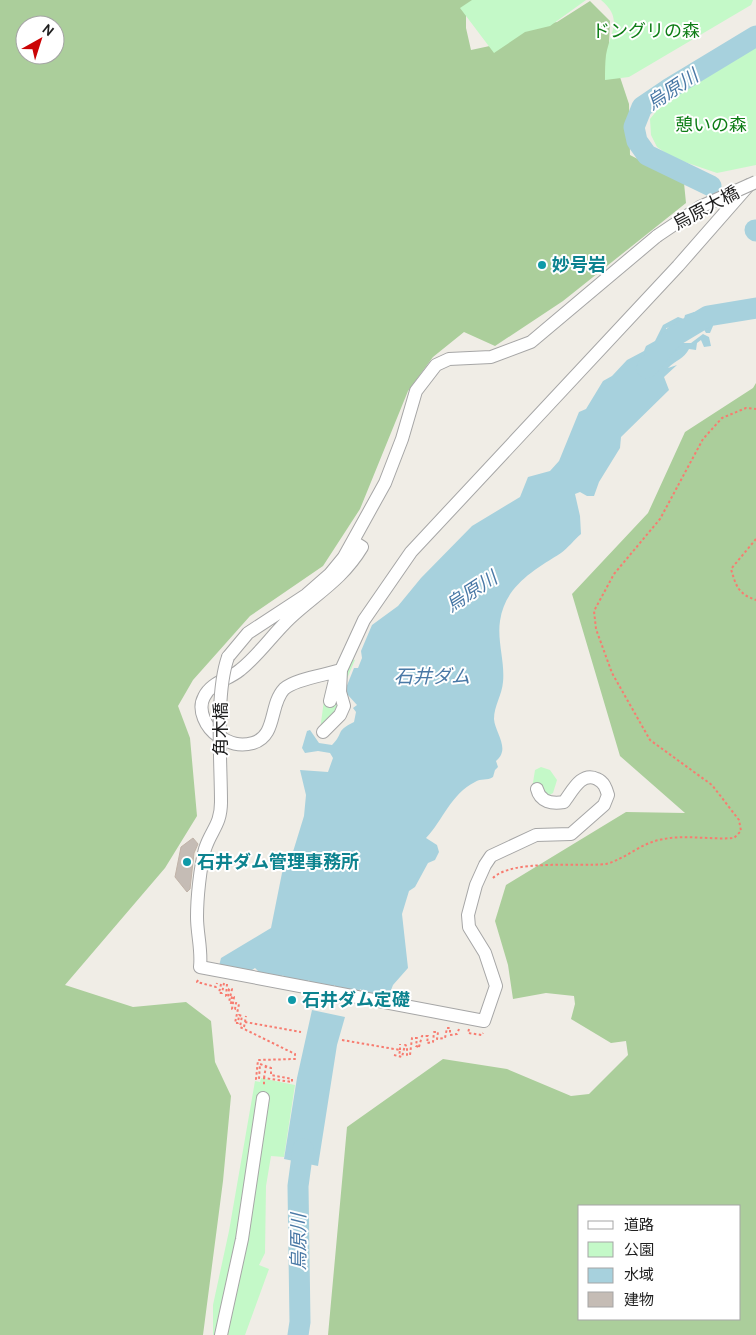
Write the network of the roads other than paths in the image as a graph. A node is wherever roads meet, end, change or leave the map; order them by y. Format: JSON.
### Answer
{"nodes":[{"id":1,"x":756,"y":177,"type":"edge"},
{"id":2,"x":756,"y":182,"type":"edge"},
{"id":3,"x":354,"y":542,"type":"junction"},
{"id":4,"x":338,"y":671,"type":"junction"},
{"id":5,"x":330,"y":701,"type":"dead end"},
{"id":6,"x":323,"y":732,"type":"dead end"},
{"id":7,"x":538,"y":789,"type":"dead end"},
{"id":8,"x":262,"y":1098,"type":"road end"},
{"id":9,"x":221,"y":1335,"type":"edge"}],
"edges":[{"from":1,"to":4,"type":"street"},
{"from":2,"to":3,"type":"street","name":"烏原大橋","bridge":true},
{"from":3,"to":4,"type":"street"},
{"from":3,"to":7,"type":"street","name":"角木橋","bridge":true},
{"from":4,"to":5,"type":"street"},
{"from":4,"to":6,"type":"street"},
{"from":8,"to":9,"type":"street"}]}
